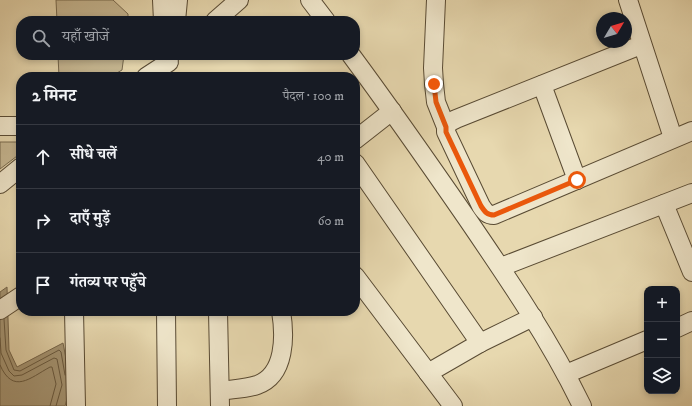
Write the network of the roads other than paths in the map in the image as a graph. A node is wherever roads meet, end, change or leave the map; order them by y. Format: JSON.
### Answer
{"nodes":[{"id":1,"x":239,"y":0,"type":"edge"},
{"id":2,"x":310,"y":0,"type":"edge"},
{"id":3,"x":436,"y":0,"type":"edge"},
{"id":4,"x":628,"y":0,"type":"edge"},
{"id":5,"x":163,"y":5,"type":"edge"},
{"id":6,"x":172,"y":16,"type":"edge"},
{"id":7,"x":221,"y":16,"type":"edge"},
{"id":8,"x":322,"y":16,"type":"edge"},
{"id":9,"x":642,"y":45,"type":"junction"},
{"id":10,"x":355,"y":60,"type":"edge"},
{"id":11,"x":169,"y":65,"type":"edge"},
{"id":12,"x":156,"y":72,"type":"edge"},
{"id":13,"x":542,"y":85,"type":"junction"},
{"id":14,"x":392,"y":111,"type":"junction"},
{"id":15,"x":0,"y":126,"type":"edge"},
{"id":16,"x":16,"y":126,"type":"edge"},
{"id":17,"x":446,"y":127,"type":"junction"},
{"id":18,"x":692,"y":131,"type":"edge"},
{"id":19,"x":360,"y":136,"type":"edge"},
{"id":20,"x":673,"y":138,"type":"junction"},
{"id":21,"x":16,"y":171,"type":"edge"},
{"id":22,"x":360,"y":171,"type":"edge"},
{"id":23,"x":577,"y":180,"type":"junction"},
{"id":24,"x":0,"y":184,"type":"edge"},
{"id":25,"x":692,"y":193,"type":"edge"},
{"id":26,"x":664,"y":204,"type":"junction"},
{"id":27,"x":691,"y":267,"type":"edge"},
{"id":28,"x":501,"y":268,"type":"junction"},
{"id":29,"x":360,"y":283,"type":"edge"},
{"id":30,"x":16,"y":299,"type":"edge"},
{"id":31,"x":0,"y":310,"type":"edge"},
{"id":32,"x":74,"y":316,"type":"edge"},
{"id":33,"x":166,"y":316,"type":"edge"},
{"id":34,"x":218,"y":316,"type":"edge"},
{"id":35,"x":282,"y":316,"type":"edge"},
{"id":36,"x":533,"y":317,"type":"junction"},
{"id":37,"x":692,"y":321,"type":"edge"},
{"id":38,"x":680,"y":327,"type":"edge"},
{"id":39,"x":644,"y":341,"type":"edge"},
{"id":40,"x":480,"y":343,"type":"junction"},
{"id":41,"x":428,"y":373,"type":"junction"},
{"id":42,"x":566,"y":374,"type":"junction"},
{"id":43,"x":220,"y":399,"type":"edge"},
{"id":44,"x":76,"y":406,"type":"edge"},
{"id":45,"x":167,"y":406,"type":"edge"},
{"id":46,"x":453,"y":406,"type":"edge"},
{"id":47,"x":582,"y":406,"type":"edge"}],
"edges":[{"from":1,"to":7,"type":"street"},
{"from":2,"to":8,"type":"street"},
{"from":3,"to":17,"type":"street"},
{"from":4,"to":9,"type":"street"},
{"from":5,"to":6,"type":"street"},
{"from":9,"to":13,"type":"street"},
{"from":9,"to":20,"type":"street"},
{"from":10,"to":14,"type":"street"},
{"from":11,"to":12,"type":"street"},
{"from":13,"to":17,"type":"street"},
{"from":13,"to":23,"type":"street"},
{"from":14,"to":19,"type":"street"},
{"from":14,"to":28,"type":"street"},
{"from":15,"to":16,"type":"street"},
{"from":17,"to":23,"type":"street"},
{"from":18,"to":20,"type":"street"},
{"from":20,"to":23,"type":"street"},
{"from":21,"to":24,"type":"street"},
{"from":22,"to":40,"type":"street"},
{"from":25,"to":26,"type":"street"},
{"from":26,"to":27,"type":"street"},
{"from":26,"to":28,"type":"street"},
{"from":28,"to":36,"type":"street"},
{"from":29,"to":41,"type":"street"},
{"from":30,"to":31,"type":"street"},
{"from":32,"to":44,"type":"street"},
{"from":33,"to":45,"type":"street"},
{"from":34,"to":43,"type":"street"},
{"from":35,"to":43,"type":"street"},
{"from":36,"to":40,"type":"street"},
{"from":36,"to":42,"type":"street"},
{"from":37,"to":38,"type":"street"},
{"from":39,"to":42,"type":"street"},
{"from":40,"to":41,"type":"street"},
{"from":41,"to":46,"type":"street"},
{"from":42,"to":47,"type":"street"}]}
